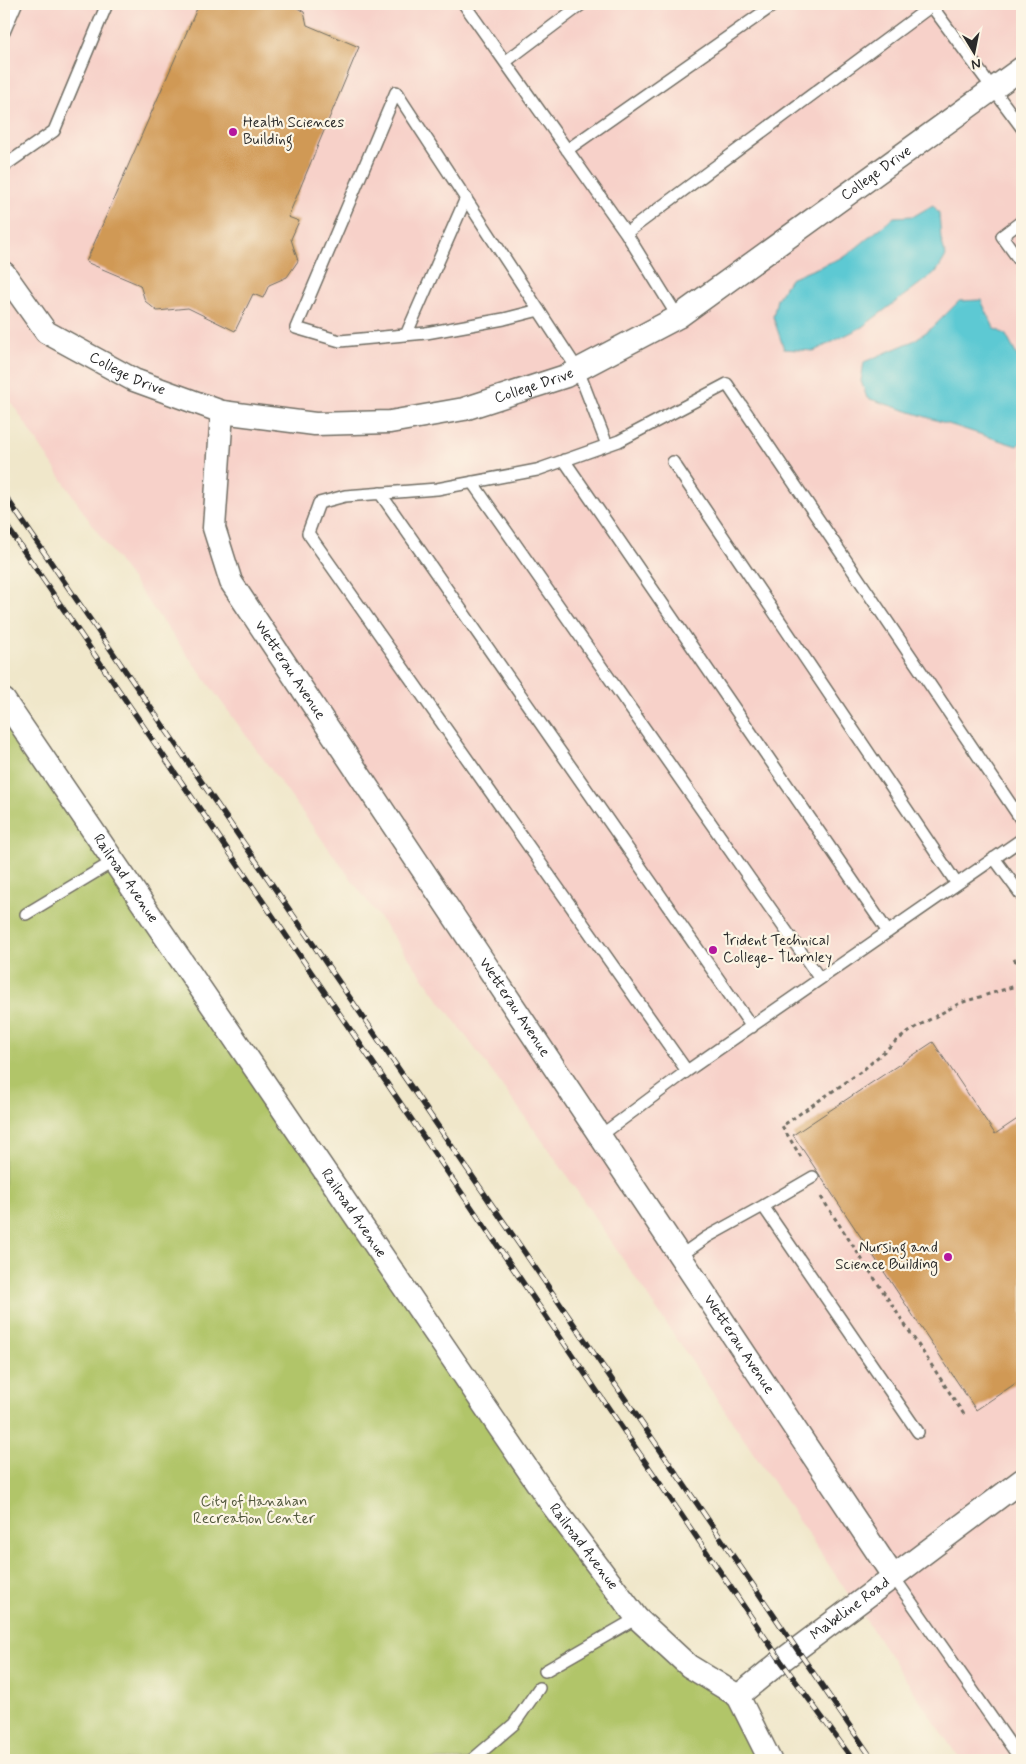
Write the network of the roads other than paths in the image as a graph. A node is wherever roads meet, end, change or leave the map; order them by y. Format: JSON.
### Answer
{"nodes":[{"id":1,"x":16,"y":4,"type":"edge"},
{"id":2,"x":107,"y":4,"type":"edge"},
{"id":3,"x":464,"y":4,"type":"edge"},
{"id":4,"x":582,"y":4,"type":"edge"},
{"id":5,"x":775,"y":4,"type":"edge"},
{"id":6,"x":932,"y":4,"type":"edge"},
{"id":7,"x":4,"y":32,"type":"edge"},
{"id":8,"x":506,"y":62,"type":"junction"},
{"id":9,"x":1022,"y":68,"type":"edge"},
{"id":10,"x":994,"y":89,"type":"junction"},
{"id":11,"x":1022,"y":128,"type":"edge"},
{"id":12,"x":567,"y":150,"type":"junction"},
{"id":13,"x":4,"y":166,"type":"edge"},
{"id":14,"x":466,"y":198,"type":"junction"},
{"id":15,"x":1022,"y":221,"type":"edge"},
{"id":16,"x":626,"y":233,"type":"junction"},
{"id":17,"x":1022,"y":264,"type":"edge"},
{"id":18,"x":4,"y":273,"type":"edge"},
{"id":19,"x":539,"y":310,"type":"junction"},
{"id":20,"x":678,"y":317,"type":"junction"},
{"id":21,"x":406,"y":335,"type":"junction"},
{"id":22,"x":578,"y":370,"type":"junction"},
{"id":23,"x":222,"y":412,"type":"junction"},
{"id":24,"x":608,"y":445,"type":"junction"},
{"id":25,"x":564,"y":460,"type":"junction"},
{"id":26,"x":673,"y":462,"type":"dead end"},
{"id":27,"x":472,"y":482,"type":"junction"},
{"id":28,"x":380,"y":493,"type":"junction"},
{"id":29,"x":4,"y":700,"type":"edge"},
{"id":30,"x":1022,"y":821,"type":"edge"},
{"id":31,"x":1022,"y":839,"type":"edge"},
{"id":32,"x":994,"y":858,"type":"junction"},
{"id":33,"x":114,"y":860,"type":"junction"},
{"id":34,"x":957,"y":884,"type":"junction"},
{"id":35,"x":1022,"y":896,"type":"edge"},
{"id":36,"x":26,"y":914,"type":"dead end"},
{"id":37,"x":888,"y":932,"type":"junction"},
{"id":38,"x":820,"y":979,"type":"junction"},
{"id":39,"x":752,"y":1027,"type":"junction"},
{"id":40,"x":687,"y":1072,"type":"junction"},
{"id":41,"x":600,"y":1136,"type":"junction"},
{"id":42,"x":813,"y":1178,"type":"dead end"},
{"id":43,"x":763,"y":1206,"type":"junction"},
{"id":44,"x":680,"y":1256,"type":"junction"},
{"id":45,"x":918,"y":1432,"type":"dead end"},
{"id":46,"x":1022,"y":1480,"type":"edge"},
{"id":47,"x":893,"y":1576,"type":"junction"},
{"id":48,"x":637,"y":1618,"type":"junction"},
{"id":49,"x":545,"y":1671,"type":"dead end"},
{"id":50,"x":540,"y":1688,"type":"dead end"},
{"id":51,"x":738,"y":1696,"type":"junction"},
{"id":52,"x":472,"y":1760,"type":"edge"},
{"id":53,"x":770,"y":1760,"type":"edge"},
{"id":54,"x":1020,"y":1760,"type":"edge"}],
"edges":[{"from":1,"to":7,"type":"lane"},
{"from":2,"to":13,"type":"lane"},
{"from":3,"to":8,"type":"lane"},
{"from":4,"to":8,"type":"lane"},
{"from":5,"to":12,"type":"lane"},
{"from":6,"to":10,"type":"lane"},
{"from":6,"to":16,"type":"lane"},
{"from":8,"to":12,"type":"lane"},
{"from":9,"to":10,"type":"street","name":"College Drive"},
{"from":10,"to":11,"type":"lane"},
{"from":10,"to":20,"type":"street","name":"College Drive"},
{"from":12,"to":16,"type":"lane"},
{"from":14,"to":19,"type":"lane"},
{"from":14,"to":21,"type":"lane"},
{"from":14,"to":21,"type":"lane"},
{"from":15,"to":17,"type":"lane"},
{"from":16,"to":20,"type":"lane"},
{"from":18,"to":23,"type":"street","name":"College Drive"},
{"from":19,"to":21,"type":"lane"},
{"from":19,"to":22,"type":"lane"},
{"from":20,"to":22,"type":"street","name":"College Drive"},
{"from":22,"to":23,"type":"street","name":"College Drive"},
{"from":22,"to":24,"type":"lane"},
{"from":23,"to":41,"type":"street","name":"Wetterau Avenue"},
{"from":24,"to":25,"type":"lane"},
{"from":24,"to":30,"type":"lane"},
{"from":25,"to":27,"type":"lane"},
{"from":25,"to":37,"type":"lane"},
{"from":26,"to":34,"type":"lane"},
{"from":27,"to":28,"type":"lane"},
{"from":27,"to":38,"type":"lane"},
{"from":28,"to":39,"type":"lane"},
{"from":28,"to":40,"type":"lane"},
{"from":29,"to":33,"type":"street","name":"Railroad Avenue"},
{"from":31,"to":32,"type":"lane"},
{"from":32,"to":34,"type":"lane"},
{"from":32,"to":35,"type":"lane"},
{"from":33,"to":36,"type":"lane"},
{"from":33,"to":48,"type":"street","name":"Railroad Avenue"},
{"from":34,"to":37,"type":"lane"},
{"from":37,"to":38,"type":"lane"},
{"from":38,"to":39,"type":"lane"},
{"from":39,"to":40,"type":"lane"},
{"from":40,"to":41,"type":"lane"},
{"from":41,"to":44,"type":"street","name":"Wetterau Avenue"},
{"from":42,"to":43,"type":"lane"},
{"from":43,"to":44,"type":"lane"},
{"from":43,"to":45,"type":"lane"},
{"from":44,"to":47,"type":"street","name":"Wetterau Avenue"},
{"from":46,"to":47,"type":"street","name":"Mabeline Road"},
{"from":47,"to":51,"type":"street","name":"Mabeline Road"},
{"from":47,"to":54,"type":"lane"},
{"from":48,"to":49,"type":"lane"},
{"from":48,"to":51,"type":"street","name":"Railroad Avenue"},
{"from":50,"to":52,"type":"lane"},
{"from":51,"to":53,"type":"street"}]}
